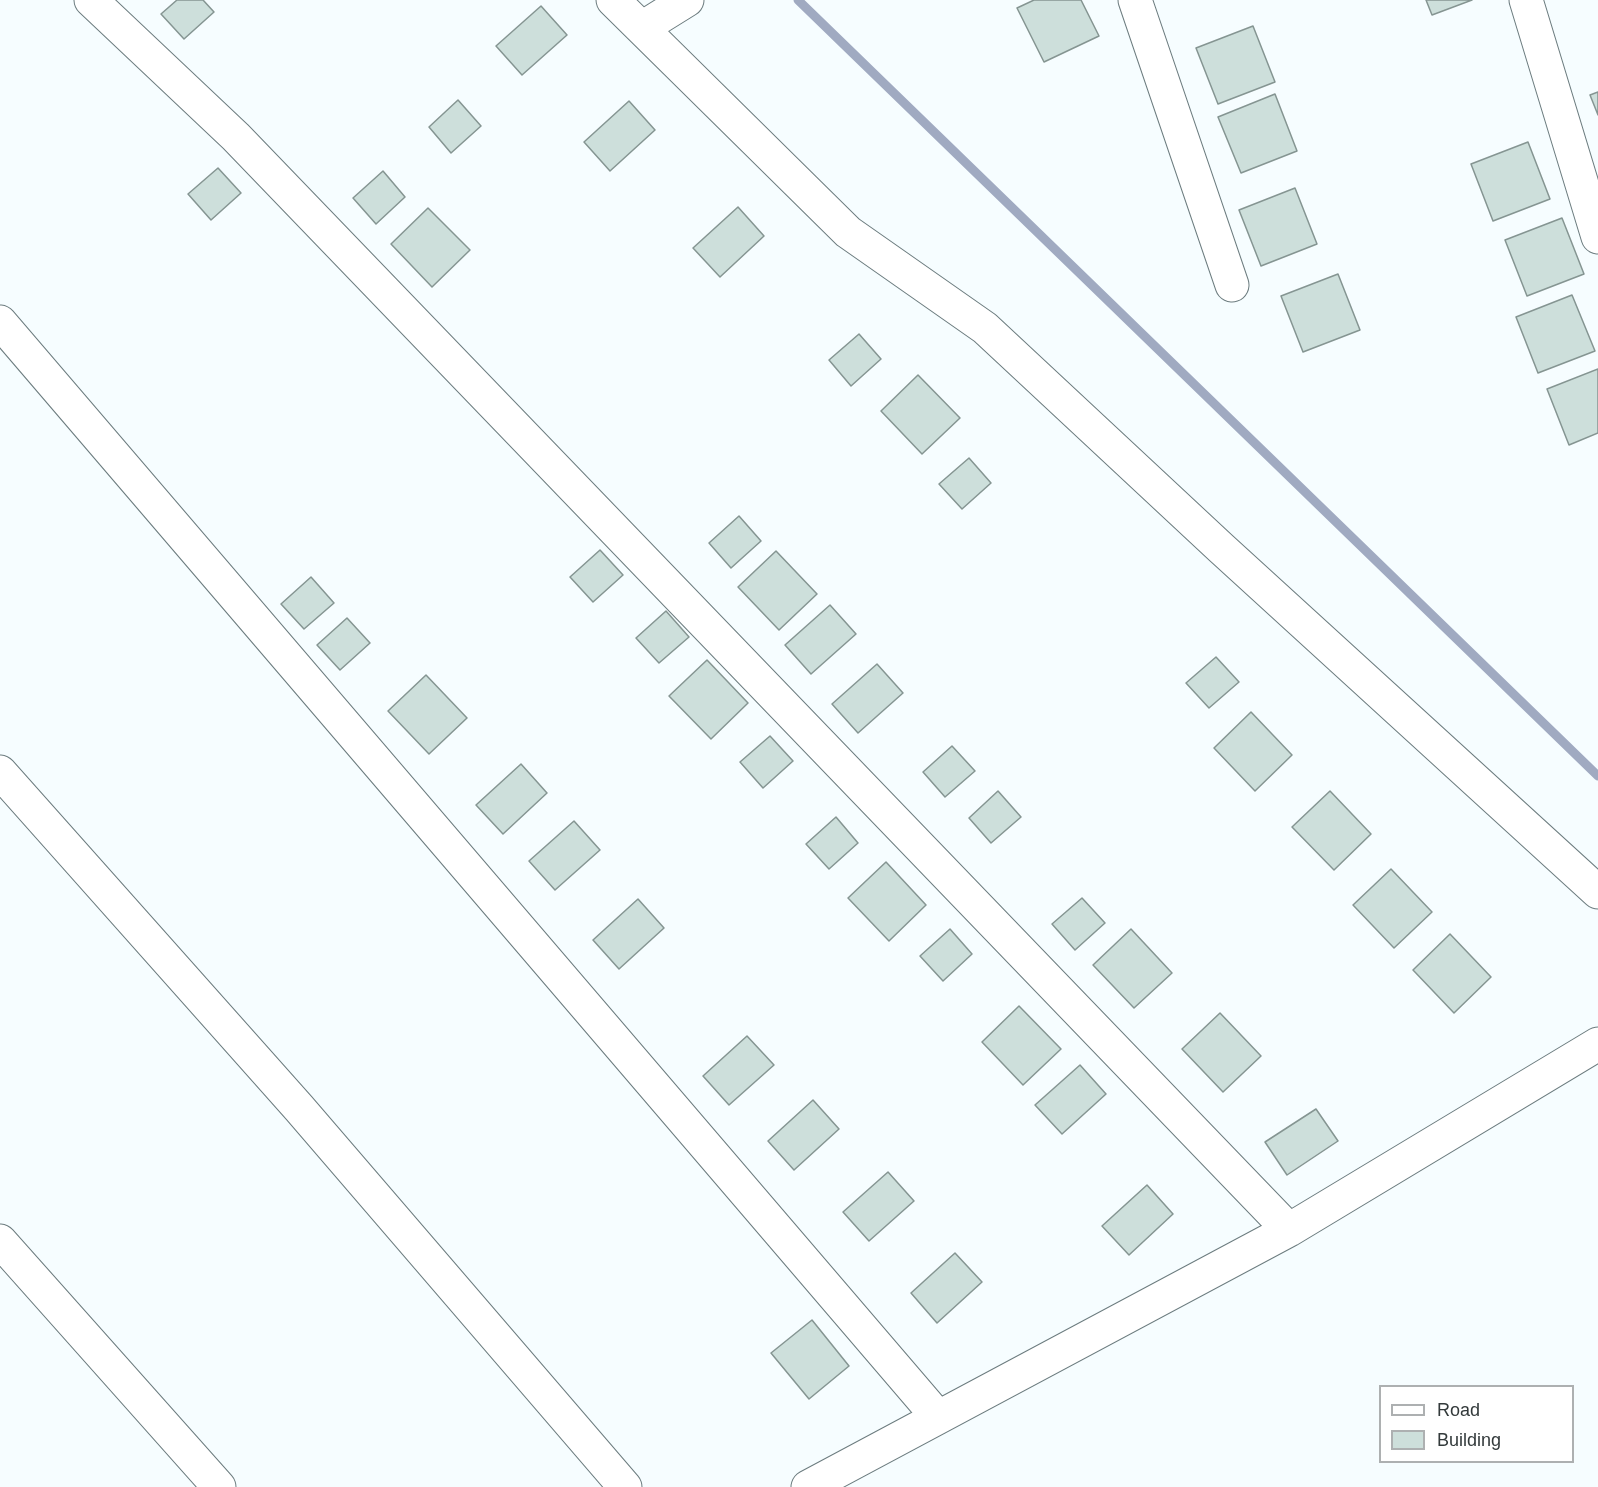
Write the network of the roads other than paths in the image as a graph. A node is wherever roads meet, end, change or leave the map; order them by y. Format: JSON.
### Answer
{"nodes":[{"id":1,"x":91,"y":0,"type":"edge"},
{"id":2,"x":613,"y":0,"type":"edge"},
{"id":3,"x":687,"y":0,"type":"edge"},
{"id":4,"x":1136,"y":0,"type":"edge"},
{"id":5,"x":1526,"y":0,"type":"edge"},
{"id":6,"x":642,"y":28,"type":"junction"},
{"id":7,"x":1598,"y":237,"type":"edge"},
{"id":8,"x":1232,"y":285,"type":"dead end"},
{"id":9,"x":0,"y":322,"type":"edge"},
{"id":10,"x":0,"y":772,"type":"edge"},
{"id":11,"x":1598,"y":892,"type":"edge"},
{"id":12,"x":1598,"y":1044,"type":"edge"},
{"id":13,"x":1289,"y":1230,"type":"junction"},
{"id":14,"x":0,"y":1241,"type":"edge"},
{"id":15,"x":938,"y":1416,"type":"junction"},
{"id":16,"x":219,"y":1487,"type":"edge"},
{"id":17,"x":625,"y":1487,"type":"edge"},
{"id":18,"x":808,"y":1487,"type":"edge"}],
"edges":[{"from":1,"to":13,"type":"street"},
{"from":2,"to":6,"type":"street"},
{"from":3,"to":6,"type":"street"},
{"from":4,"to":8,"type":"street"},
{"from":5,"to":7,"type":"street"},
{"from":6,"to":11,"type":"street"},
{"from":9,"to":15,"type":"street"},
{"from":10,"to":17,"type":"street"},
{"from":12,"to":13,"type":"street"},
{"from":13,"to":15,"type":"street"},
{"from":14,"to":16,"type":"street"},
{"from":15,"to":18,"type":"street"}]}
